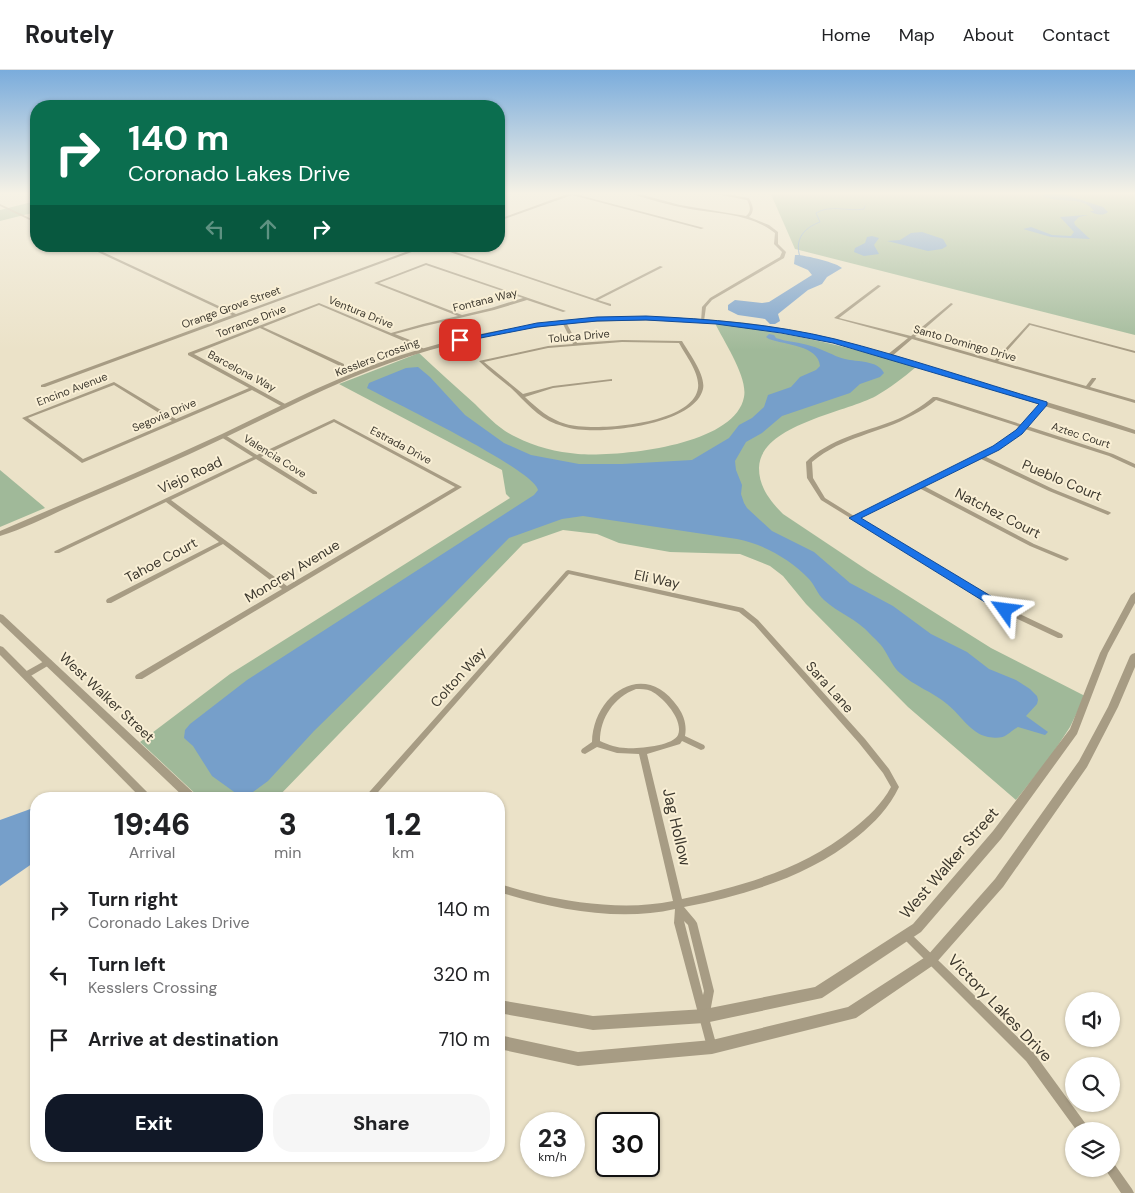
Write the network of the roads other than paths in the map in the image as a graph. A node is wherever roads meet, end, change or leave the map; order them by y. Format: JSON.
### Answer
{"nodes":[{"id":1,"x":776,"y":244,"type":"edge"},
{"id":2,"x":100,"y":252,"type":"edge"},
{"id":3,"x":409,"y":252,"type":"edge"},
{"id":4,"x":452,"y":252,"type":"edge"},
{"id":5,"x":661,"y":268,"type":"dead end"},
{"id":6,"x":878,"y":286,"type":"dead end"},
{"id":7,"x":526,"y":299,"type":"junction"},
{"id":8,"x":595,"y":300,"type":"junction"},
{"id":9,"x":319,"y":304,"type":"joint"},
{"id":10,"x":951,"y":304,"type":"dead end"},
{"id":11,"x":610,"y":305,"type":"dead end"},
{"id":12,"x":564,"y":311,"type":"dead end"},
{"id":13,"x":234,"y":315,"type":"junction"},
{"id":14,"x":460,"y":316,"type":"junction"},
{"id":15,"x":702,"y":321,"type":"junction"},
{"id":16,"x":564,"y":322,"type":"junction"},
{"id":17,"x":260,"y":327,"type":"junction"},
{"id":18,"x":391,"y":334,"type":"junction"},
{"id":19,"x":911,"y":337,"type":"junction"},
{"id":20,"x":575,"y":344,"type":"junction"},
{"id":21,"x":422,"y":350,"type":"junction"},
{"id":22,"x":1135,"y":352,"type":"edge"},
{"id":23,"x":190,"y":354,"type":"joint"},
{"id":24,"x":888,"y":356,"type":"junction"},
{"id":25,"x":994,"y":362,"type":"junction"},
{"id":26,"x":342,"y":366,"type":"dead end"},
{"id":27,"x":1094,"y":379,"type":"dead end"},
{"id":28,"x":610,"y":380,"type":"dead end"},
{"id":29,"x":43,"y":386,"type":"dead end"},
{"id":30,"x":253,"y":388,"type":"junction"},
{"id":31,"x":1087,"y":388,"type":"junction"},
{"id":32,"x":522,"y":396,"type":"junction"},
{"id":33,"x":1135,"y":402,"type":"edge"},
{"id":34,"x":1044,"y":404,"type":"junction"},
{"id":35,"x":285,"y":406,"type":"junction"},
{"id":36,"x":334,"y":420,"type":"joint"},
{"id":37,"x":174,"y":421,"type":"junction"},
{"id":38,"x":1023,"y":427,"type":"junction"},
{"id":39,"x":1135,"y":432,"type":"edge"},
{"id":40,"x":223,"y":436,"type":"junction"},
{"id":41,"x":979,"y":456,"type":"junction"},
{"id":42,"x":257,"y":457,"type":"junction"},
{"id":43,"x":82,"y":461,"type":"joint"},
{"id":44,"x":1135,"y":466,"type":"edge"},
{"id":45,"x":920,"y":486,"type":"junction"},
{"id":46,"x":459,"y":487,"type":"joint"},
{"id":47,"x":315,"y":493,"type":"dead end"},
{"id":48,"x":166,"y":500,"type":"junction"},
{"id":49,"x":1108,"y":513,"type":"dead end"},
{"id":50,"x":854,"y":518,"type":"junction"},
{"id":51,"x":0,"y":534,"type":"edge"},
{"id":52,"x":223,"y":542,"type":"junction"},
{"id":53,"x":57,"y":552,"type":"dead end"},
{"id":54,"x":1066,"y":559,"type":"dead end"},
{"id":55,"x":568,"y":572,"type":"joint"},
{"id":56,"x":286,"y":589,"type":"junction"},
{"id":57,"x":1135,"y":595,"type":"edge"},
{"id":58,"x":110,"y":601,"type":"dead end"},
{"id":59,"x":741,"y":610,"type":"joint"},
{"id":60,"x":0,"y":617,"type":"edge"},
{"id":61,"x":1060,"y":636,"type":"dead end"},
{"id":62,"x":0,"y":648,"type":"edge"},
{"id":63,"x":1135,"y":656,"type":"edge"},
{"id":64,"x":48,"y":662,"type":"junction"},
{"id":65,"x":26,"y":675,"type":"junction"},
{"id":66,"x":139,"y":677,"type":"dead end"},
{"id":67,"x":682,"y":738,"type":"junction"},
{"id":68,"x":596,"y":743,"type":"junction"},
{"id":69,"x":701,"y":747,"type":"dead end"},
{"id":70,"x":585,"y":751,"type":"dead end"},
{"id":71,"x":642,"y":751,"type":"junction"},
{"id":72,"x":142,"y":792,"type":"edge"},
{"id":73,"x":186,"y":792,"type":"edge"},
{"id":74,"x":373,"y":792,"type":"edge"},
{"id":75,"x":505,"y":890,"type":"edge"},
{"id":76,"x":679,"y":907,"type":"junction"},
{"id":77,"x":906,"y":935,"type":"junction"},
{"id":78,"x":931,"y":960,"type":"junction"},
{"id":79,"x":505,"y":1008,"type":"edge"},
{"id":80,"x":705,"y":1016,"type":"junction"},
{"id":81,"x":505,"y":1043,"type":"edge"},
{"id":82,"x":712,"y":1047,"type":"junction"},
{"id":83,"x":1077,"y":1122,"type":"edge"},
{"id":84,"x":1116,"y":1177,"type":"edge"},
{"id":85,"x":1128,"y":1193,"type":"edge"}],
"edges":[{"from":1,"to":15,"type":"street"},
{"from":2,"to":13,"type":"street"},
{"from":3,"to":13,"type":"street","name":"Orange Grove Street"},
{"from":4,"to":8,"type":"street"},
{"from":5,"to":8,"type":"street"},
{"from":6,"to":19,"type":"street","name":"Santo Domingo Drive"},
{"from":7,"to":12,"type":"street"},
{"from":7,"to":14,"type":"street","name":"Fontana Way"},
{"from":7,"to":14,"type":"street"},
{"from":8,"to":11,"type":"street"},
{"from":9,"to":17,"type":"street","name":"Torrance Drive"},
{"from":9,"to":18,"type":"street","name":"Ventura Drive"},
{"from":10,"to":19,"type":"street"},
{"from":13,"to":29,"type":"street","name":"Orange Grove Street"},
{"from":14,"to":18,"type":"street","name":"Fontana Way"},
{"from":15,"to":16,"type":"street","name":"Kesslers Crossing"},
{"from":15,"to":24,"type":"street","name":"Kesslers Crossing"},
{"from":16,"to":20,"type":"street"},
{"from":16,"to":21,"type":"street","name":"Kesslers Crossing"},
{"from":17,"to":23,"type":"street","name":"Torrance Drive"},
{"from":17,"to":26,"type":"street"},
{"from":18,"to":21,"type":"street","name":"Ventura Drive"},
{"from":19,"to":24,"type":"street"},
{"from":19,"to":25,"type":"street","name":"Santo Domingo Drive"},
{"from":20,"to":32,"type":"street","name":"Toluca Drive"},
{"from":20,"to":32,"type":"street","name":"Toluca Drive"},
{"from":21,"to":35,"type":"street","name":"Kesslers Crossing"},
{"from":22,"to":25,"type":"street"},
{"from":23,"to":30,"type":"street","name":"Barcelona Way"},
{"from":24,"to":34,"type":"street","name":"Kesslers Crossing"},
{"from":25,"to":31,"type":"street","name":"Santo Domingo Drive"},
{"from":27,"to":31,"type":"street"},
{"from":28,"to":32,"type":"street"},
{"from":30,"to":35,"type":"street","name":"Barcelona Way"},
{"from":30,"to":37,"type":"street","name":"Segovia Drive"},
{"from":31,"to":33,"type":"street","name":"Santo Domingo Drive"},
{"from":34,"to":38,"type":"street"},
{"from":34,"to":39,"type":"street","name":"Kesslers Crossing"},
{"from":35,"to":40,"type":"street","name":"Kesslers Crossing"},
{"from":36,"to":42,"type":"street","name":"Viejo Road"},
{"from":36,"to":46,"type":"street","name":"Estrada Drive"},
{"from":37,"to":43,"type":"street","name":"Segovia Drive"},
{"from":37,"to":43,"type":"street","name":"Encino Avenue"},
{"from":38,"to":41,"type":"street"},
{"from":38,"to":44,"type":"street","name":"Aztec Court"},
{"from":38,"to":50,"type":"street","name":"Aztec Court"},
{"from":40,"to":42,"type":"street","name":"Valencia Cove"},
{"from":40,"to":51,"type":"street","name":"Kesslers Crossing"},
{"from":41,"to":45,"type":"street"},
{"from":41,"to":49,"type":"street","name":"Pueblo Court"},
{"from":42,"to":47,"type":"street","name":"Valencia Cove"},
{"from":42,"to":48,"type":"street","name":"Viejo Road"},
{"from":45,"to":50,"type":"street"},
{"from":45,"to":54,"type":"street","name":"Natchez Court"},
{"from":46,"to":56,"type":"street","name":"Moncrey Avenue"},
{"from":48,"to":52,"type":"street"},
{"from":48,"to":53,"type":"street","name":"Viejo Road"},
{"from":50,"to":61,"type":"street"},
{"from":52,"to":56,"type":"street"},
{"from":52,"to":58,"type":"street","name":"Tahoe Court"},
{"from":55,"to":59,"type":"street","name":"Eli Way"},
{"from":55,"to":74,"type":"street","name":"Colton Way"},
{"from":56,"to":66,"type":"street","name":"Moncrey Avenue"},
{"from":57,"to":77,"type":"street","name":"West Walker Street"},
{"from":59,"to":76,"type":"street","name":"Sara Lane"},
{"from":60,"to":64,"type":"street","name":"West Walker Street"},
{"from":62,"to":65,"type":"street"},
{"from":63,"to":78,"type":"street"},
{"from":64,"to":65,"type":"street"},
{"from":64,"to":73,"type":"street","name":"West Walker Street"},
{"from":65,"to":72,"type":"street"},
{"from":67,"to":68,"type":"street"},
{"from":67,"to":69,"type":"street"},
{"from":67,"to":71,"type":"street"},
{"from":68,"to":70,"type":"street"},
{"from":68,"to":71,"type":"street"},
{"from":71,"to":76,"type":"street","name":"Jag Hollow"},
{"from":75,"to":76,"type":"street"},
{"from":76,"to":80,"type":"street","name":"Jag Hollow"},
{"from":77,"to":78,"type":"street","name":"Victory Lakes Drive"},
{"from":77,"to":80,"type":"street","name":"West Walker Street"},
{"from":78,"to":82,"type":"street"},
{"from":78,"to":83,"type":"street","name":"Victory Lakes Drive"},
{"from":79,"to":80,"type":"street","name":"West Walker Street"},
{"from":80,"to":82,"type":"street","name":"Jag Hollow"},
{"from":81,"to":82,"type":"street"},
{"from":84,"to":85,"type":"street"}]}
